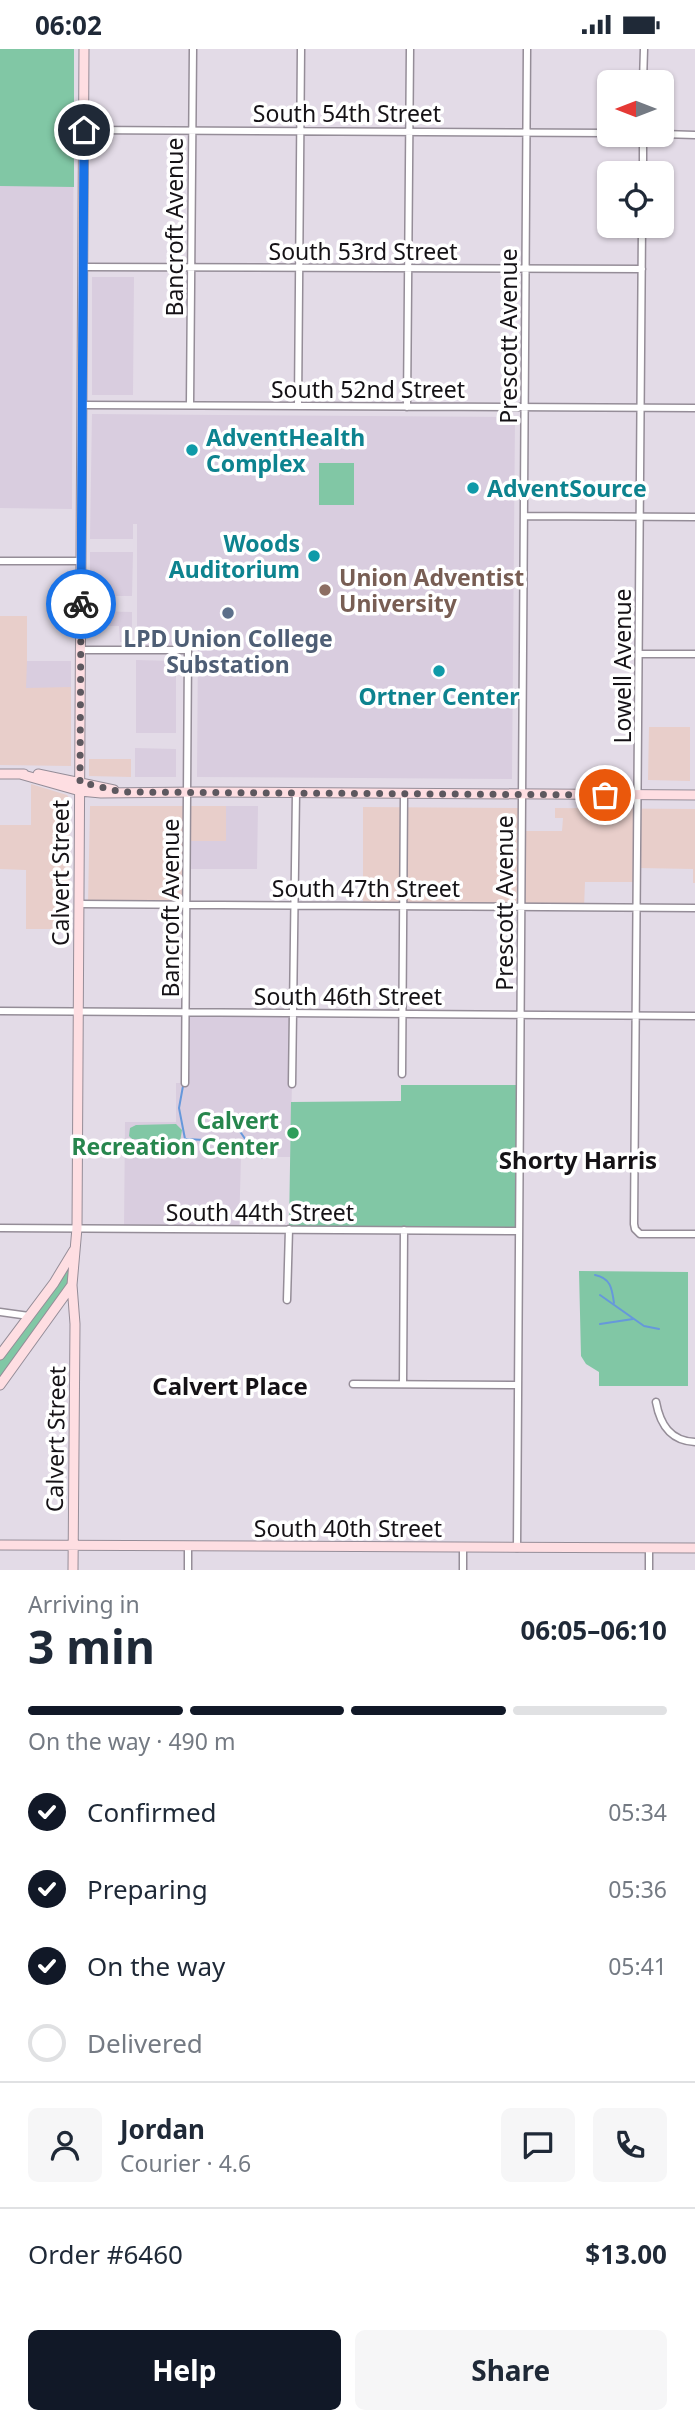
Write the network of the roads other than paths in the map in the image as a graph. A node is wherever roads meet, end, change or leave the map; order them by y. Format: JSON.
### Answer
{"nodes":[{"id":1,"x":84,"y":49,"type":"edge"},
{"id":2,"x":193,"y":49,"type":"edge"},
{"id":3,"x":301,"y":49,"type":"edge"},
{"id":4,"x":410,"y":49,"type":"edge"},
{"id":5,"x":527,"y":49,"type":"edge"},
{"id":6,"x":644,"y":49,"type":"edge"},
{"id":7,"x":643,"y":70,"type":"edge"},
{"id":8,"x":84,"y":130,"type":"junction"},
{"id":9,"x":192,"y":130,"type":"junction"},
{"id":10,"x":300,"y":131,"type":"junction"},
{"id":11,"x":409,"y":131,"type":"junction"},
{"id":12,"x":527,"y":132,"type":"junction"},
{"id":13,"x":597,"y":133,"type":"edge"},
{"id":14,"x":674,"y":134,"type":"edge"},
{"id":15,"x":695,"y":135,"type":"edge"},
{"id":16,"x":642,"y":238,"type":"edge"},
{"id":17,"x":83,"y":267,"type":"junction"},
{"id":18,"x":191,"y":268,"type":"junction"},
{"id":19,"x":299,"y":269,"type":"junction"},
{"id":20,"x":408,"y":269,"type":"junction"},
{"id":21,"x":642,"y":269,"type":"junction"},
{"id":22,"x":526,"y":270,"type":"junction"},
{"id":23,"x":83,"y":405,"type":"junction"},
{"id":24,"x":190,"y":405,"type":"junction"},
{"id":25,"x":298,"y":406,"type":"junction"},
{"id":26,"x":407,"y":407,"type":"junction"},
{"id":27,"x":641,"y":407,"type":"junction"},
{"id":28,"x":524,"y":408,"type":"junction"},
{"id":29,"x":695,"y":408,"type":"edge"},
{"id":30,"x":524,"y":516,"type":"junction"},
{"id":31,"x":640,"y":517,"type":"junction"},
{"id":32,"x":695,"y":517,"type":"edge"},
{"id":33,"x":0,"y":561,"type":"edge"},
{"id":34,"x":81,"y":561,"type":"junction"},
{"id":35,"x":80,"y":650,"type":"junction"},
{"id":36,"x":640,"y":654,"type":"junction"},
{"id":37,"x":695,"y":654,"type":"edge"},
{"id":38,"x":0,"y":774,"type":"edge"},
{"id":39,"x":80,"y":786,"type":"junction"},
{"id":40,"x":188,"y":792,"type":"junction"},
{"id":41,"x":296,"y":793,"type":"junction"},
{"id":42,"x":404,"y":794,"type":"junction"},
{"id":43,"x":522,"y":794,"type":"junction"},
{"id":44,"x":639,"y":795,"type":"junction"},
{"id":45,"x":695,"y":795,"type":"edge"},
{"id":46,"x":80,"y":904,"type":"junction"},
{"id":47,"x":188,"y":904,"type":"junction"},
{"id":48,"x":295,"y":905,"type":"junction"},
{"id":49,"x":403,"y":906,"type":"junction"},
{"id":50,"x":521,"y":907,"type":"junction"},
{"id":51,"x":638,"y":907,"type":"junction"},
{"id":52,"x":695,"y":908,"type":"edge"},
{"id":53,"x":0,"y":1011,"type":"edge"},
{"id":54,"x":79,"y":1012,"type":"junction"},
{"id":55,"x":187,"y":1013,"type":"junction"},
{"id":56,"x":294,"y":1013,"type":"junction"},
{"id":57,"x":402,"y":1014,"type":"junction"},
{"id":58,"x":520,"y":1015,"type":"junction"},
{"id":59,"x":637,"y":1016,"type":"junction"},
{"id":60,"x":695,"y":1016,"type":"edge"},
{"id":61,"x":402,"y":1074,"type":"dead end"},
{"id":62,"x":185,"y":1083,"type":"dead end"},
{"id":63,"x":292,"y":1084,"type":"dead end"},
{"id":64,"x":0,"y":1228,"type":"edge"},
{"id":65,"x":77,"y":1229,"type":"junction"},
{"id":66,"x":289,"y":1229,"type":"junction"},
{"id":67,"x":404,"y":1230,"type":"junction"},
{"id":68,"x":519,"y":1231,"type":"junction"},
{"id":69,"x":695,"y":1234,"type":"edge"},
{"id":70,"x":75,"y":1248,"type":"junction"},
{"id":71,"x":72,"y":1286,"type":"junction"},
{"id":72,"x":287,"y":1300,"type":"dead end"},
{"id":73,"x":0,"y":1312,"type":"edge"},
{"id":74,"x":29,"y":1316,"type":"junction"},
{"id":75,"x":0,"y":1355,"type":"edge"},
{"id":76,"x":353,"y":1384,"type":"dead end"},
{"id":77,"x":403,"y":1384,"type":"junction"},
{"id":78,"x":0,"y":1385,"type":"edge"},
{"id":79,"x":517,"y":1385,"type":"junction"},
{"id":80,"x":656,"y":1402,"type":"dead end"},
{"id":81,"x":695,"y":1442,"type":"edge"},
{"id":82,"x":0,"y":1545,"type":"edge"},
{"id":83,"x":73,"y":1545,"type":"junction"},
{"id":84,"x":188,"y":1547,"type":"junction"},
{"id":85,"x":463,"y":1548,"type":"junction"},
{"id":86,"x":517,"y":1548,"type":"junction"},
{"id":87,"x":649,"y":1548,"type":"junction"},
{"id":88,"x":695,"y":1548,"type":"edge"},
{"id":89,"x":73,"y":1570,"type":"edge"},
{"id":90,"x":188,"y":1570,"type":"edge"},
{"id":91,"x":463,"y":1570,"type":"edge"},
{"id":92,"x":649,"y":1570,"type":"edge"}],
"edges":[{"from":1,"to":8,"type":"main road","name":"Calvert Street"},
{"from":2,"to":9,"type":"street","name":"Bancroft Avenue"},
{"from":3,"to":10,"type":"street"},
{"from":4,"to":11,"type":"street"},
{"from":5,"to":12,"type":"street","name":"Prescott Avenue"},
{"from":6,"to":7,"type":"street"},
{"from":8,"to":9,"type":"street","name":"South 54th Street"},
{"from":8,"to":17,"type":"main road","name":"Calvert Street"},
{"from":9,"to":10,"type":"street","name":"South 54th Street"},
{"from":9,"to":18,"type":"street","name":"Bancroft Avenue"},
{"from":10,"to":11,"type":"street","name":"South 54th Street"},
{"from":10,"to":19,"type":"street"},
{"from":11,"to":12,"type":"street","name":"South 54th Street"},
{"from":11,"to":20,"type":"street"},
{"from":12,"to":13,"type":"street","name":"South 54th Street"},
{"from":12,"to":22,"type":"street","name":"Prescott Avenue"},
{"from":14,"to":15,"type":"street"},
{"from":16,"to":21,"type":"street","name":"Lowell Avenue"},
{"from":17,"to":18,"type":"street","name":"South 53rd Street"},
{"from":17,"to":23,"type":"main road","name":"Calvert Street"},
{"from":18,"to":19,"type":"street","name":"South 53rd Street"},
{"from":18,"to":24,"type":"street","name":"Bancroft Avenue"},
{"from":19,"to":20,"type":"street","name":"South 53rd Street"},
{"from":19,"to":25,"type":"street"},
{"from":20,"to":22,"type":"street","name":"South 53rd Street"},
{"from":20,"to":26,"type":"street"},
{"from":21,"to":22,"type":"street","name":"South 53rd Street"},
{"from":21,"to":27,"type":"street","name":"Lowell Avenue"},
{"from":22,"to":28,"type":"street","name":"Prescott Avenue"},
{"from":23,"to":24,"type":"street","name":"South 52nd Street"},
{"from":23,"to":34,"type":"main road","name":"Calvert Street"},
{"from":24,"to":25,"type":"street","name":"South 52nd Street"},
{"from":25,"to":26,"type":"street","name":"South 52nd Street"},
{"from":26,"to":28,"type":"street","name":"South 52nd Street"},
{"from":27,"to":28,"type":"street","name":"South 52nd Street"},
{"from":27,"to":29,"type":"street","name":"South 52nd Street"},
{"from":27,"to":31,"type":"street","name":"Lowell Avenue"},
{"from":28,"to":30,"type":"street","name":"Prescott Avenue"},
{"from":30,"to":31,"type":"street"},
{"from":30,"to":43,"type":"street","name":"Prescott Avenue"},
{"from":31,"to":32,"type":"street"},
{"from":31,"to":36,"type":"street","name":"Lowell Avenue"},
{"from":33,"to":34,"type":"street"},
{"from":34,"to":35,"type":"main road","name":"Calvert Street"},
{"from":35,"to":39,"type":"main road","name":"Calvert Street"},
{"from":35,"to":40,"type":"street","name":"Bancroft Avenue"},
{"from":36,"to":37,"type":"street"},
{"from":36,"to":44,"type":"street","name":"Lowell Avenue"},
{"from":38,"to":39,"type":"main road"},
{"from":39,"to":40,"type":"main road"},
{"from":39,"to":46,"type":"main road","name":"Calvert Street"},
{"from":40,"to":41,"type":"main road"},
{"from":40,"to":47,"type":"street","name":"Bancroft Avenue"},
{"from":41,"to":42,"type":"main road"},
{"from":41,"to":48,"type":"street"},
{"from":42,"to":43,"type":"main road"},
{"from":42,"to":49,"type":"street"},
{"from":43,"to":44,"type":"main road"},
{"from":43,"to":50,"type":"street","name":"Prescott Avenue"},
{"from":44,"to":45,"type":"main road"},
{"from":44,"to":51,"type":"street","name":"Lowell Avenue"},
{"from":46,"to":47,"type":"street","name":"South 47th Street"},
{"from":46,"to":54,"type":"main road","name":"Calvert Street"},
{"from":47,"to":48,"type":"street","name":"South 47th Street"},
{"from":47,"to":55,"type":"street","name":"Bancroft Avenue"},
{"from":48,"to":49,"type":"street","name":"South 47th Street"},
{"from":48,"to":56,"type":"street"},
{"from":49,"to":50,"type":"street","name":"South 47th Street"},
{"from":49,"to":57,"type":"street"},
{"from":50,"to":51,"type":"street","name":"South 47th Street"},
{"from":50,"to":58,"type":"street","name":"Prescott Avenue"},
{"from":51,"to":52,"type":"street","name":"South 47th Street"},
{"from":51,"to":59,"type":"street","name":"Lowell Avenue"},
{"from":53,"to":54,"type":"street","name":"South 46th Street"},
{"from":54,"to":55,"type":"street","name":"South 46th Street"},
{"from":54,"to":65,"type":"main road","name":"Calvert Street"},
{"from":55,"to":56,"type":"street","name":"South 46th Street"},
{"from":55,"to":62,"type":"street","name":"Bancroft Avenue"},
{"from":56,"to":57,"type":"street","name":"South 46th Street"},
{"from":56,"to":63,"type":"street"},
{"from":57,"to":58,"type":"street","name":"South 46th Street"},
{"from":57,"to":61,"type":"street"},
{"from":58,"to":59,"type":"street","name":"South 46th Street"},
{"from":58,"to":68,"type":"street","name":"Prescott Avenue"},
{"from":59,"to":60,"type":"street","name":"South 46th Street"},
{"from":59,"to":69,"type":"street","name":"Lowell Avenue"},
{"from":64,"to":65,"type":"street","name":"South 44th Street"},
{"from":65,"to":66,"type":"street","name":"South 44th Street"},
{"from":65,"to":70,"type":"main road","name":"Calvert Street"},
{"from":66,"to":67,"type":"street","name":"South 44th Street"},
{"from":66,"to":72,"type":"street"},
{"from":67,"to":68,"type":"street","name":"South 44th Street"},
{"from":67,"to":77,"type":"street"},
{"from":68,"to":79,"type":"street","name":"Prescott Avenue"},
{"from":70,"to":71,"type":"main road","name":"Calvert Street"},
{"from":70,"to":74,"type":"main road"},
{"from":71,"to":78,"type":"main road"},
{"from":71,"to":83,"type":"main road","name":"Calvert Street"},
{"from":73,"to":74,"type":"street"},
{"from":74,"to":75,"type":"main road"},
{"from":76,"to":77,"type":"street"},
{"from":77,"to":79,"type":"street"},
{"from":79,"to":86,"type":"street","name":"Prescott Avenue"},
{"from":80,"to":81,"type":"street"},
{"from":82,"to":83,"type":"main road","name":"South 40th Street"},
{"from":83,"to":84,"type":"main road","name":"South 40th Street"},
{"from":83,"to":89,"type":"main road","name":"Calvert Street"},
{"from":84,"to":85,"type":"main road","name":"South 40th Street"},
{"from":84,"to":90,"type":"street"},
{"from":85,"to":86,"type":"main road","name":"South 40th Street"},
{"from":85,"to":91,"type":"street"},
{"from":86,"to":87,"type":"main road","name":"South 40th Street"},
{"from":87,"to":88,"type":"main road","name":"South 40th Street"},
{"from":87,"to":92,"type":"street"}]}
